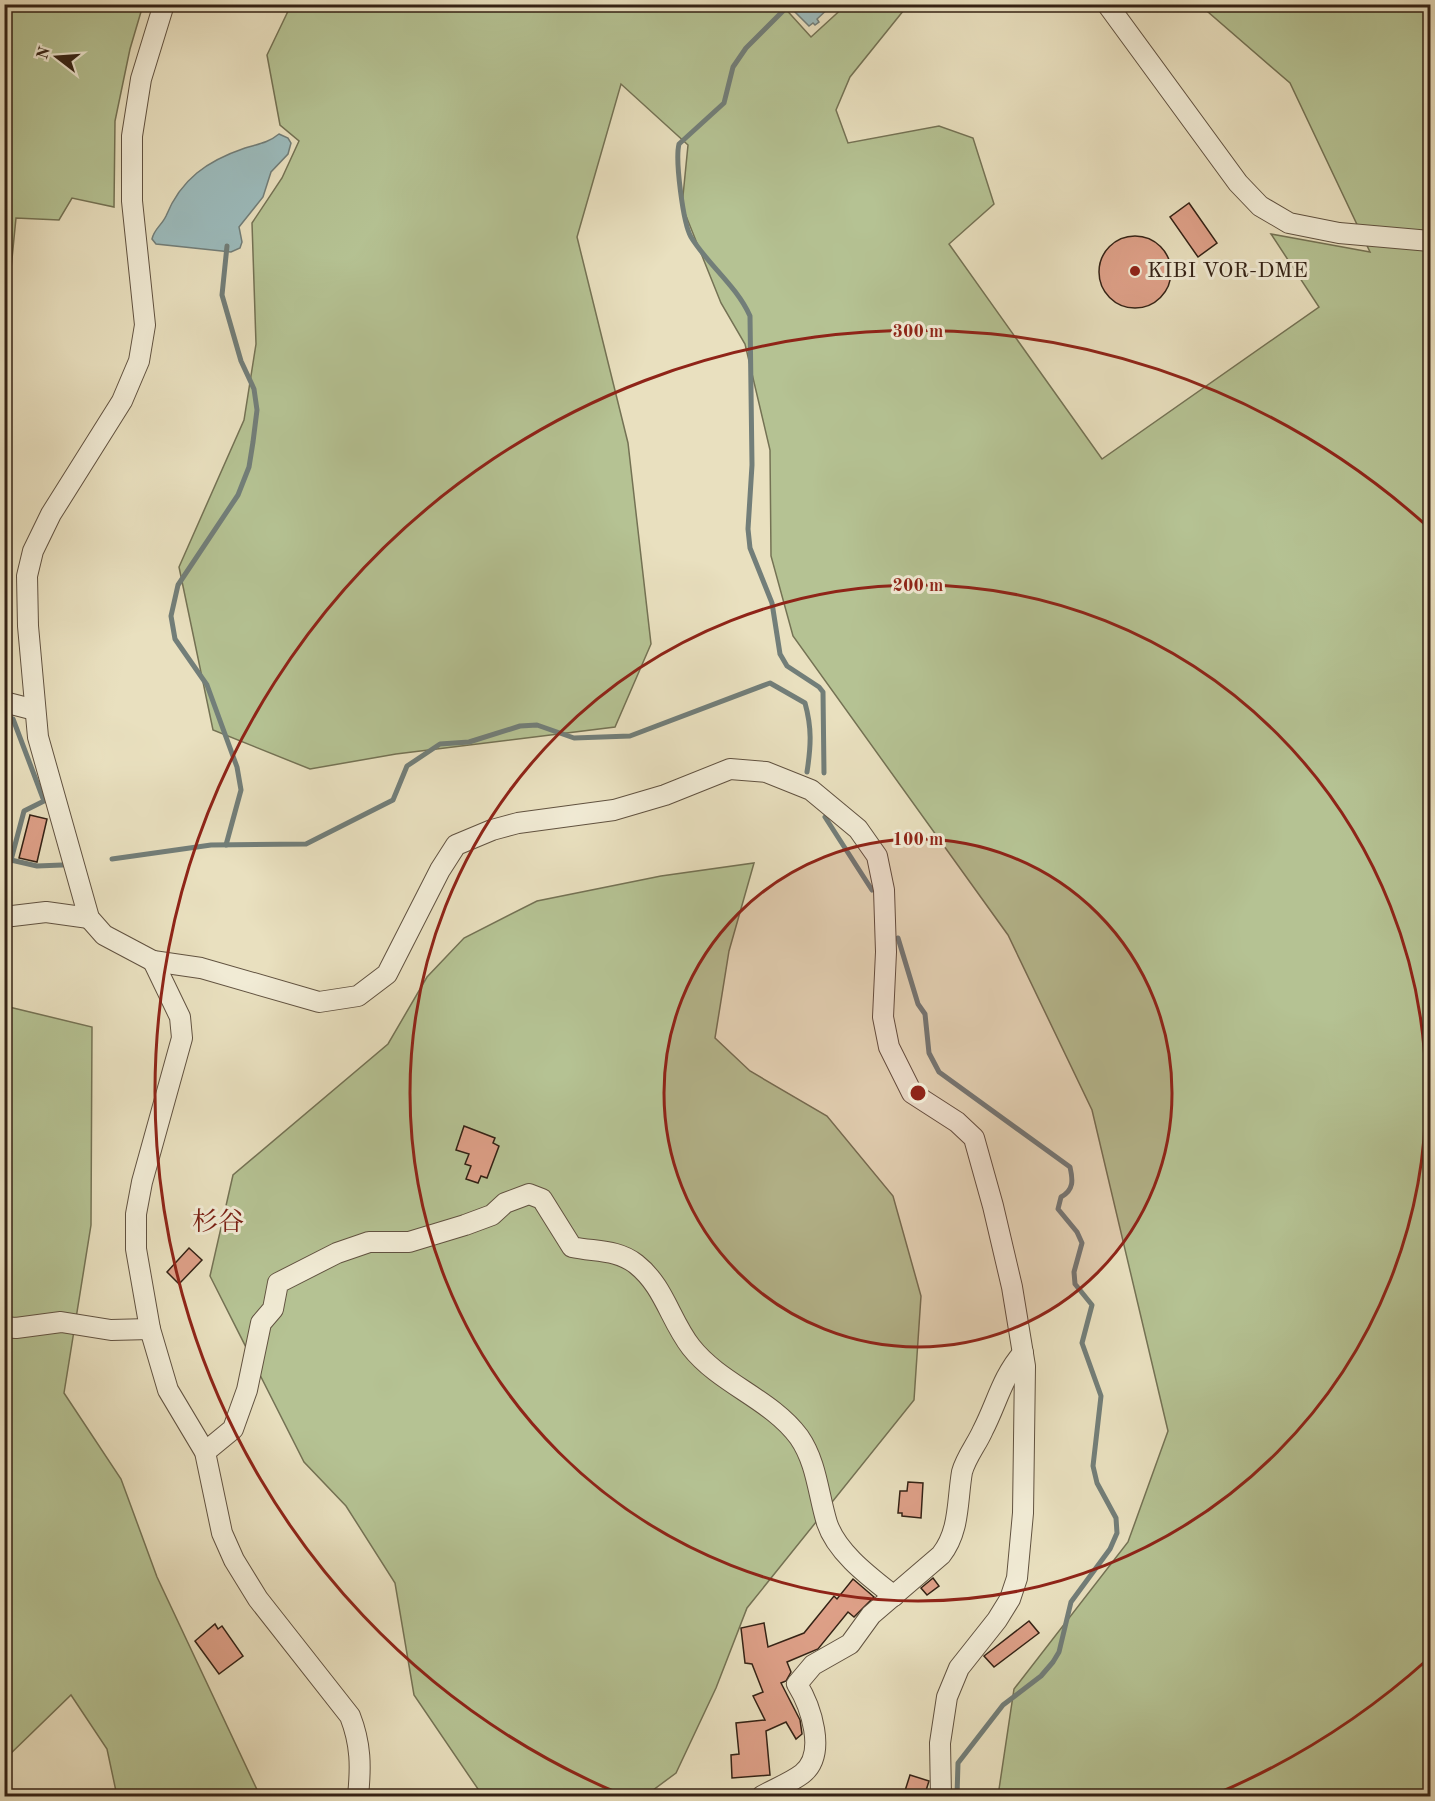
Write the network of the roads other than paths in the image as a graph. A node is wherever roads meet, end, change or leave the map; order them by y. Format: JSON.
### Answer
{"nodes":[{"id":1,"x":164,"y":4,"type":"edge"},
{"id":2,"x":1107,"y":4,"type":"edge"},
{"id":3,"x":1431,"y":241,"type":"edge"},
{"id":4,"x":4,"y":702,"type":"edge"},
{"id":5,"x":35,"y":710,"type":"junction"},
{"id":6,"x":4,"y":917,"type":"edge"},
{"id":7,"x":89,"y":918,"type":"junction"},
{"id":8,"x":153,"y":961,"type":"junction"},
{"id":9,"x":4,"y":1327,"type":"edge"},
{"id":10,"x":150,"y":1329,"type":"junction"},
{"id":11,"x":1023,"y":1353,"type":"junction"},
{"id":12,"x":205,"y":1452,"type":"junction"},
{"id":13,"x":894,"y":1596,"type":"junction"},
{"id":14,"x":358,"y":1797,"type":"edge"},
{"id":15,"x":762,"y":1797,"type":"edge"},
{"id":16,"x":941,"y":1797,"type":"edge"}],
"edges":[{"from":1,"to":5,"type":"street"},
{"from":2,"to":3,"type":"street"},
{"from":4,"to":5,"type":"street"},
{"from":5,"to":7,"type":"street"},
{"from":6,"to":7,"type":"street"},
{"from":7,"to":8,"type":"street"},
{"from":8,"to":10,"type":"street"},
{"from":8,"to":11,"type":"street"},
{"from":9,"to":10,"type":"street"},
{"from":10,"to":12,"type":"street"},
{"from":11,"to":13,"type":"street"},
{"from":11,"to":16,"type":"street"},
{"from":12,"to":13,"type":"street"},
{"from":12,"to":14,"type":"street"},
{"from":13,"to":15,"type":"street"}]}
